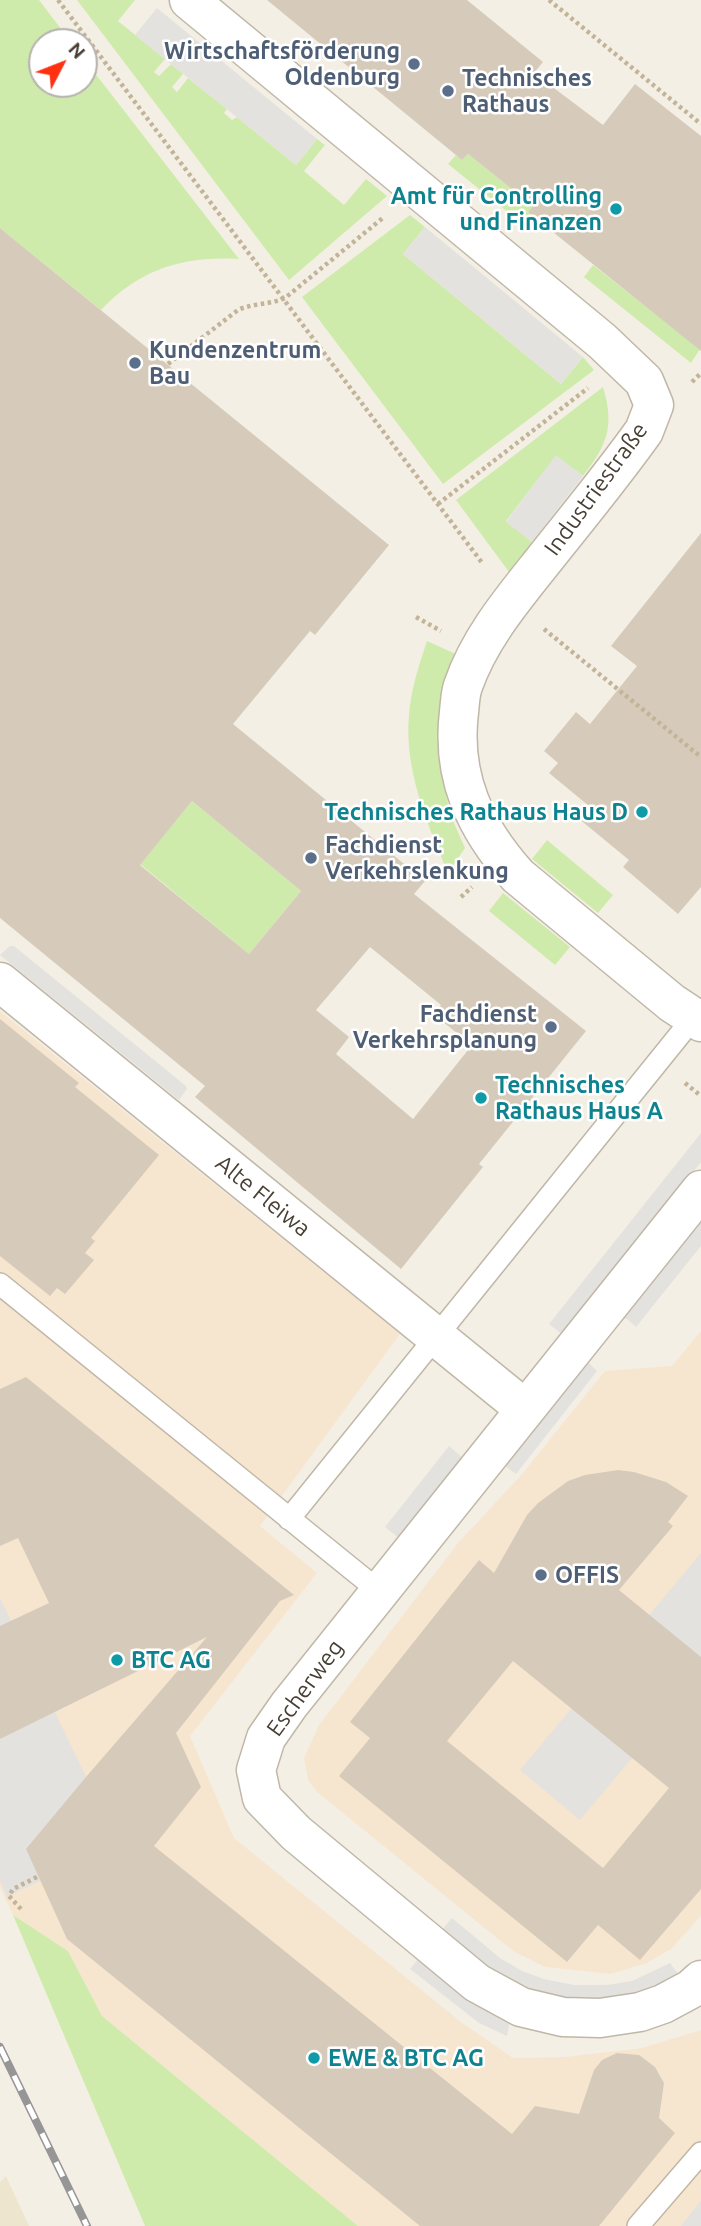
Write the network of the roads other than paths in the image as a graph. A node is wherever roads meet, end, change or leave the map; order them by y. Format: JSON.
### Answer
{"nodes":[{"id":1,"x":189,"y":0,"type":"edge"},
{"id":2,"x":0,"y":982,"type":"edge"},
{"id":3,"x":698,"y":1020,"type":"edge"},
{"id":4,"x":701,"y":1191,"type":"edge"},
{"id":5,"x":0,"y":1284,"type":"edge"},
{"id":6,"x":436,"y":1336,"type":"junction"},
{"id":7,"x":525,"y":1409,"type":"junction"},
{"id":8,"x":289,"y":1518,"type":"junction"},
{"id":9,"x":379,"y":1591,"type":"junction"},
{"id":10,"x":696,"y":1984,"type":"edge"},
{"id":11,"x":701,"y":2153,"type":"edge"},
{"id":12,"x":638,"y":2226,"type":"edge"}],
"edges":[{"from":1,"to":3,"type":"street","name":"Industriestraße"},
{"from":2,"to":6,"type":"street","name":"Alte Fleiwa"},
{"from":3,"to":6,"type":"lane"},
{"from":4,"to":7,"type":"street","name":"Escherweg"},
{"from":5,"to":8,"type":"lane"},
{"from":6,"to":7,"type":"street","name":"Alte Fleiwa"},
{"from":6,"to":8,"type":"lane"},
{"from":7,"to":9,"type":"street","name":"Escherweg"},
{"from":8,"to":9,"type":"lane"},
{"from":9,"to":10,"type":"street","name":"Escherweg"},
{"from":11,"to":12,"type":"lane"}]}
